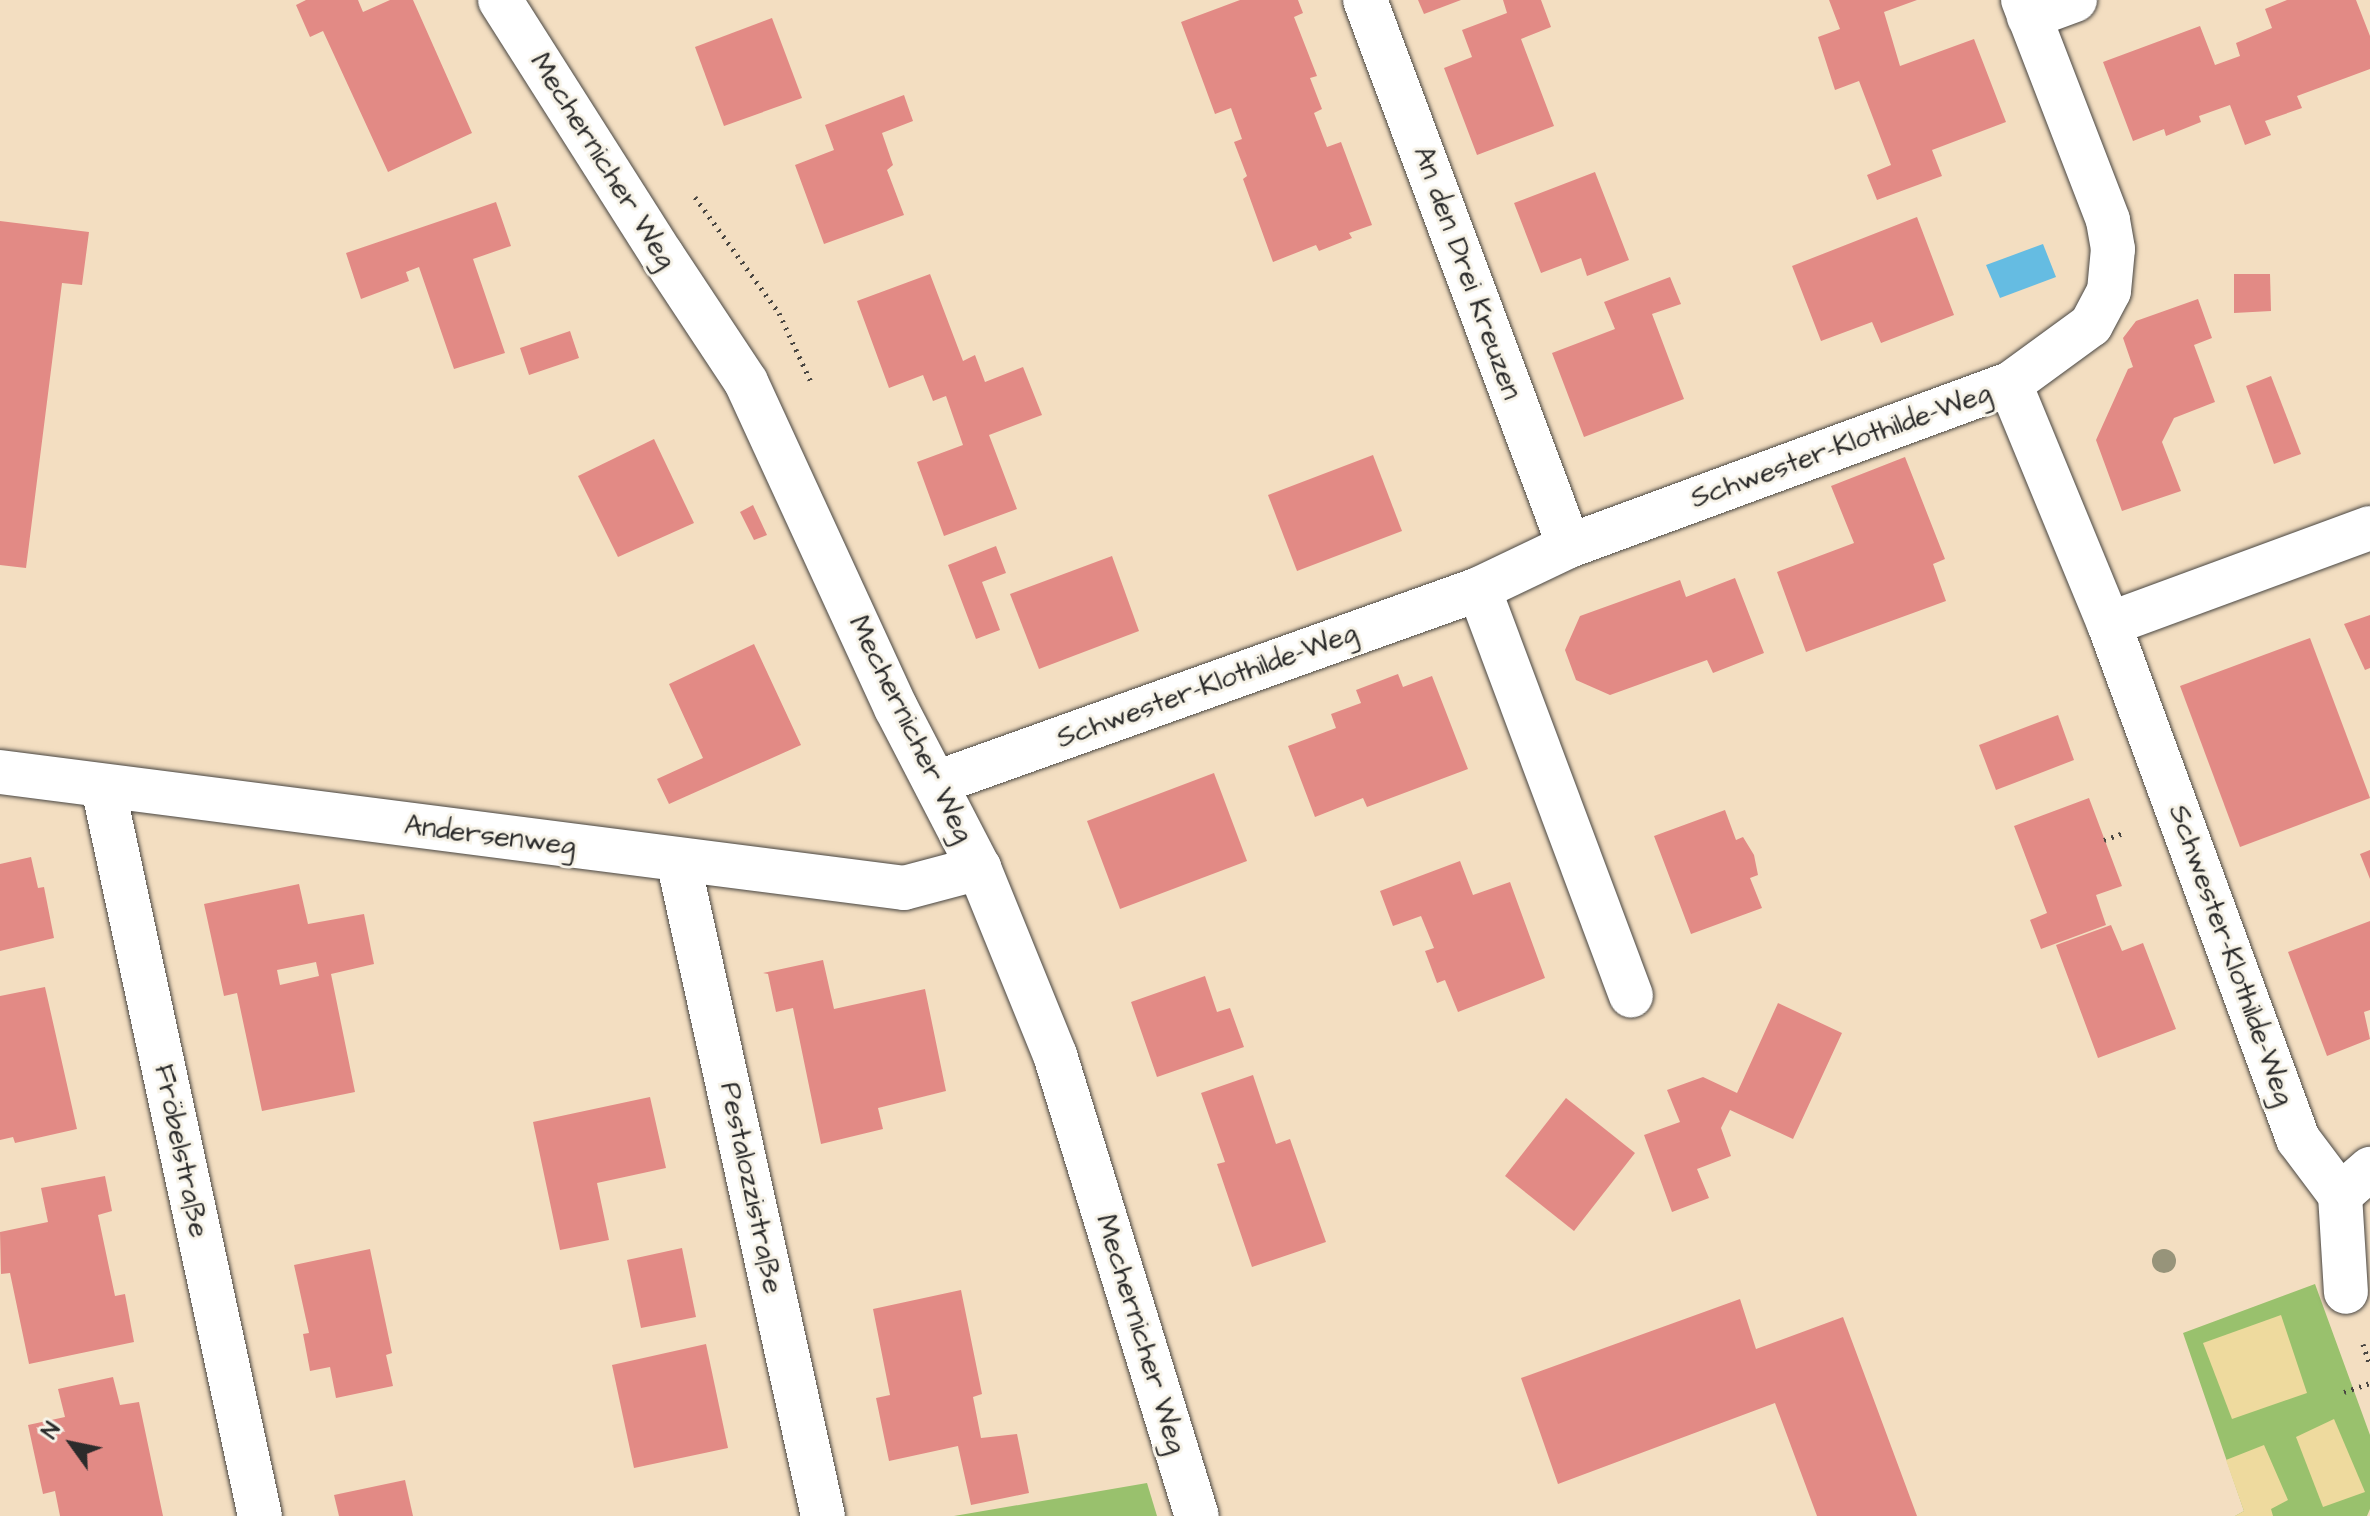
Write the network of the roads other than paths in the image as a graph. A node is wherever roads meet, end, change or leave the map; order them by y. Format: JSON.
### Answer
{"nodes":[{"id":1,"x":500,"y":0,"type":"edge"},
{"id":2,"x":1365,"y":0,"type":"edge"},
{"id":3,"x":2075,"y":0,"type":"edge"},
{"id":4,"x":2026,"y":9,"type":"edge"},
{"id":5,"x":2010,"y":384,"type":"junction"},
{"id":6,"x":2370,"y":528,"type":"edge"},
{"id":7,"x":1569,"y":546,"type":"junction"},
{"id":8,"x":1479,"y":589,"type":"junction"},
{"id":9,"x":2109,"y":624,"type":"junction"},
{"id":10,"x":0,"y":772,"type":"edge"},
{"id":11,"x":936,"y":783,"type":"junction"},
{"id":12,"x":103,"y":787,"type":"junction"},
{"id":13,"x":678,"y":860,"type":"junction"},
{"id":14,"x":979,"y":868,"type":"junction"},
{"id":15,"x":1631,"y":995,"type":"dead end"},
{"id":16,"x":2355,"y":1182,"type":"edge"},
{"id":17,"x":2346,"y":1292,"type":"dead end"},
{"id":18,"x":260,"y":1516,"type":"edge"},
{"id":19,"x":823,"y":1516,"type":"edge"},
{"id":20,"x":1197,"y":1516,"type":"edge"}],
"edges":[{"from":1,"to":11,"type":"street","name":"Mechernicher Weg"},
{"from":2,"to":7,"type":"street","name":"An den Drei Kreuzen"},
{"from":3,"to":4,"type":"street"},
{"from":4,"to":5,"type":"street"},
{"from":5,"to":7,"type":"street","name":"Schwester-Klothilde-Weg"},
{"from":5,"to":9,"type":"street","name":"Schwester-Klothilde-Weg"},
{"from":6,"to":9,"type":"street"},
{"from":7,"to":8,"type":"street","name":"Schwester-Klothilde-Weg"},
{"from":8,"to":11,"type":"street","name":"Schwester-Klothilde-Weg"},
{"from":8,"to":15,"type":"street"},
{"from":9,"to":16,"type":"street","name":"Schwester-Klothilde-Weg"},
{"from":10,"to":12,"type":"street","name":"Andersenweg"},
{"from":11,"to":14,"type":"street","name":"Mechernicher Weg"},
{"from":12,"to":13,"type":"street","name":"Andersenweg"},
{"from":12,"to":18,"type":"street","name":"Fröbelstraße"},
{"from":13,"to":14,"type":"street","name":"Andersenweg"},
{"from":13,"to":19,"type":"street","name":"Pestalozzistraße"},
{"from":14,"to":20,"type":"street","name":"Mechernicher Weg"},
{"from":16,"to":17,"type":"street"}]}
